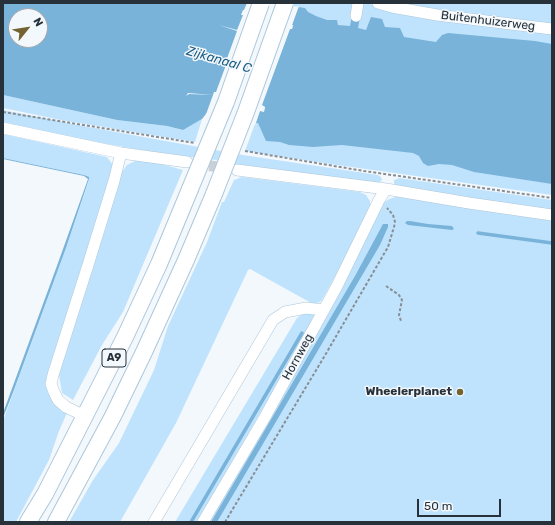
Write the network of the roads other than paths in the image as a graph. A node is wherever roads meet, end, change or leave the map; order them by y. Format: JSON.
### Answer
{"nodes":[{"id":1,"x":261,"y":3,"type":"edge"},
{"id":2,"x":285,"y":3,"type":"edge"},
{"id":3,"x":358,"y":3,"type":"edge"},
{"id":4,"x":378,"y":3,"type":"edge"},
{"id":5,"x":356,"y":16,"type":"dead end"},
{"id":6,"x":552,"y":29,"type":"edge"},
{"id":7,"x":3,"y":128,"type":"edge"},
{"id":8,"x":121,"y":153,"type":"junction"},
{"id":9,"x":187,"y":162,"type":"tunnel mouth"},
{"id":10,"x":237,"y":170,"type":"tunnel mouth"},
{"id":11,"x":386,"y":189,"type":"junction"},
{"id":12,"x":552,"y":215,"type":"edge"},
{"id":13,"x":324,"y":310,"type":"junction"},
{"id":14,"x":85,"y":416,"type":"junction"},
{"id":15,"x":28,"y":522,"type":"edge"},
{"id":16,"x":56,"y":522,"type":"edge"},
{"id":17,"x":154,"y":522,"type":"edge"},
{"id":18,"x":202,"y":522,"type":"edge"}],
"edges":[{"from":1,"to":14,"type":"highway","number":"A9","bridge":true},
{"from":2,"to":16,"type":"highway","number":"A9","bridge":true},
{"from":3,"to":5,"type":"street"},
{"from":4,"to":6,"type":"street","name":"Buitenhuizerweg"},
{"from":7,"to":8,"type":"street"},
{"from":8,"to":9,"type":"street"},
{"from":8,"to":14,"type":"street"},
{"from":10,"to":11,"type":"street"},
{"from":11,"to":12,"type":"street"},
{"from":11,"to":13,"type":"street","name":"Hornweg"},
{"from":13,"to":17,"type":"street"},
{"from":13,"to":18,"type":"street","name":"Hornweg"},
{"from":14,"to":15,"type":"highway","number":"A9"}]}
